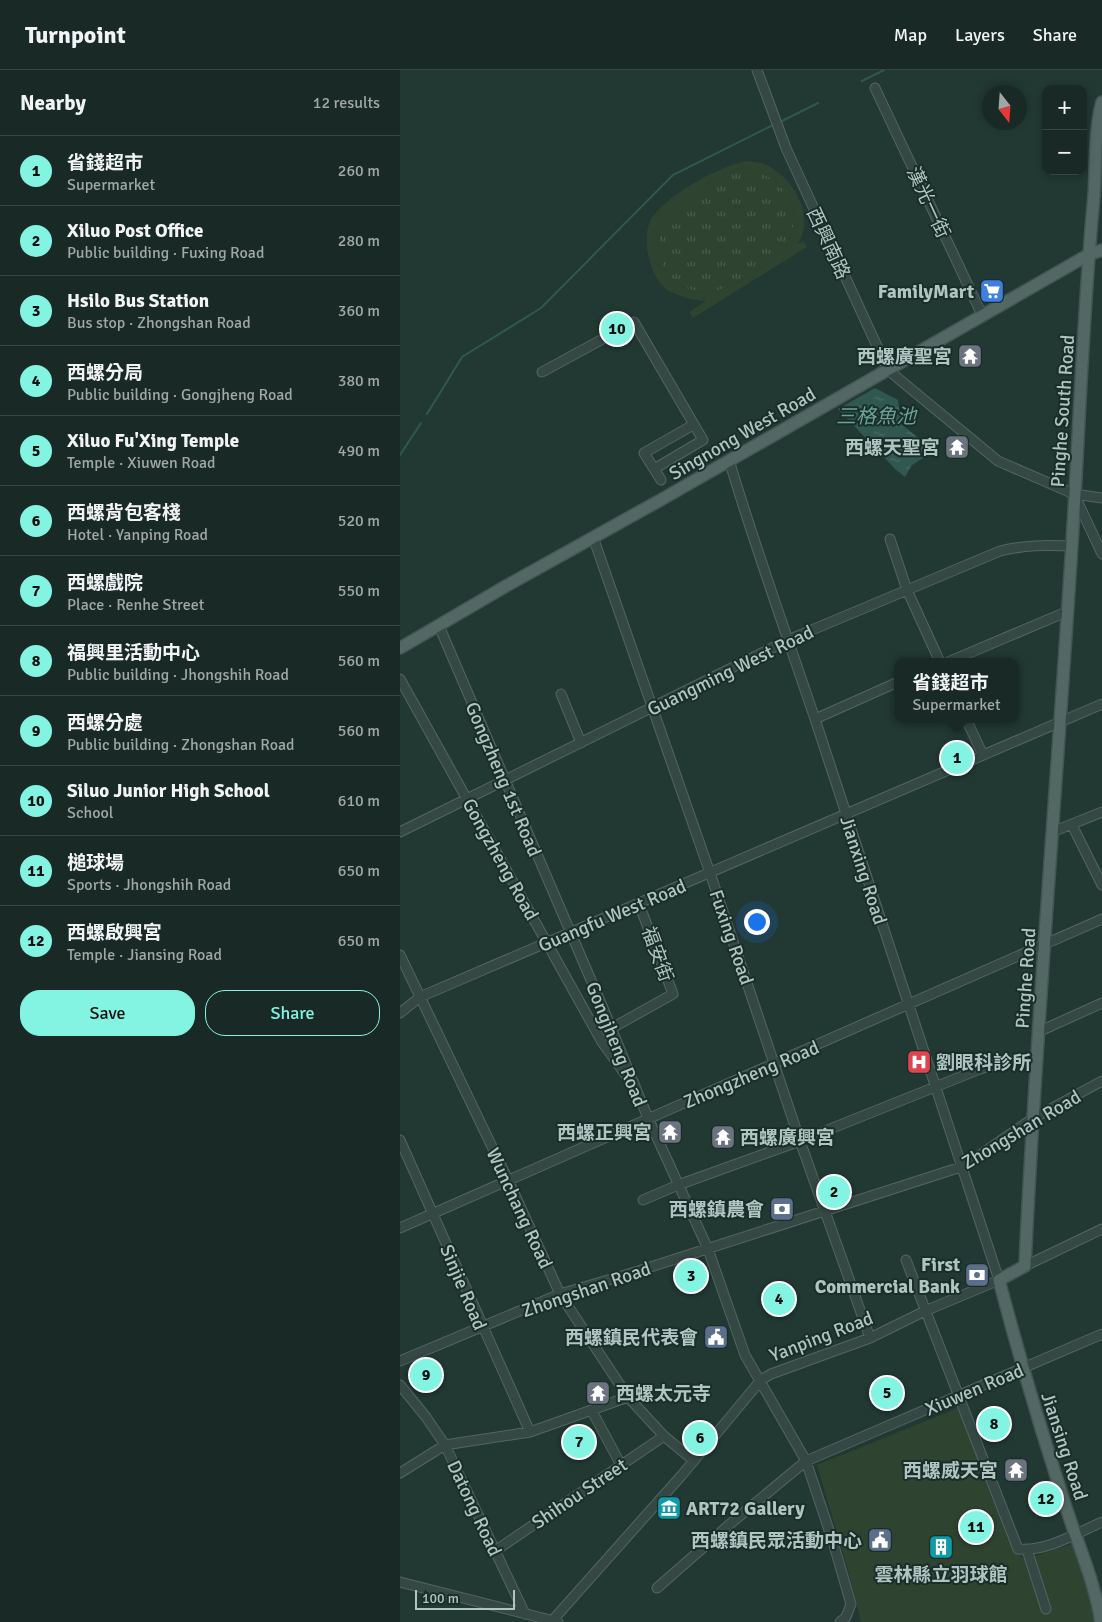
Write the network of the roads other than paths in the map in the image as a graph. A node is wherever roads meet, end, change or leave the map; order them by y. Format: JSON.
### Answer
{"nodes":[{"id":1,"x":757,"y":70,"type":"edge"},
{"id":2,"x":875,"y":88,"type":"dead end"},
{"id":3,"x":1102,"y":102,"type":"edge"},
{"id":4,"x":1102,"y":250,"type":"edge"},
{"id":5,"x":1088,"y":255,"type":"junction"},
{"id":6,"x":983,"y":317,"type":"junction"},
{"id":7,"x":888,"y":370,"type":"junction"},
{"id":8,"x":542,"y":372,"type":"dead end"},
{"id":9,"x":693,"y":425,"type":"junction"},
{"id":10,"x":729,"y":460,"type":"junction"},
{"id":11,"x":654,"y":468,"type":"junction"},
{"id":12,"x":661,"y":480,"type":"dead end"},
{"id":13,"x":1074,"y":494,"type":"junction"},
{"id":14,"x":1102,"y":498,"type":"edge"},
{"id":15,"x":593,"y":537,"type":"junction"},
{"id":16,"x":890,"y":539,"type":"dead end"},
{"id":17,"x":1072,"y":546,"type":"junction"},
{"id":18,"x":1102,"y":554,"type":"edge"},
{"id":19,"x":907,"y":590,"type":"junction"},
{"id":20,"x":1066,"y":612,"type":"junction"},
{"id":21,"x":439,"y":626,"type":"junction"},
{"id":22,"x":788,"y":640,"type":"junction"},
{"id":23,"x":400,"y":648,"type":"edge"},
{"id":24,"x":938,"y":658,"type":"edge"},
{"id":25,"x":957,"y":658,"type":"edge"},
{"id":26,"x":400,"y":679,"type":"edge"},
{"id":27,"x":894,"y":684,"type":"edge"},
{"id":28,"x":561,"y":694,"type":"dead end"},
{"id":29,"x":1102,"y":704,"type":"edge"},
{"id":30,"x":652,"y":708,"type":"junction"},
{"id":31,"x":815,"y":719,"type":"junction"},
{"id":32,"x":968,"y":723,"type":"edge"},
{"id":33,"x":1058,"y":723,"type":"junction"},
{"id":34,"x":581,"y":743,"type":"junction"},
{"id":35,"x":983,"y":755,"type":"junction"},
{"id":36,"x":505,"y":782,"type":"junction"},
{"id":37,"x":466,"y":799,"type":"junction"},
{"id":38,"x":1102,"y":812,"type":"edge"},
{"id":39,"x":846,"y":814,"type":"junction"},
{"id":40,"x":1072,"y":825,"type":"junction"},
{"id":41,"x":400,"y":832,"type":"edge"},
{"id":42,"x":1052,"y":832,"type":"junction"},
{"id":43,"x":710,"y":873,"type":"junction"},
{"id":44,"x":1102,"y":885,"type":"edge"},
{"id":45,"x":639,"y":904,"type":"junction"},
{"id":46,"x":1102,"y":920,"type":"edge"},
{"id":47,"x":570,"y":932,"type":"junction"},
{"id":48,"x":548,"y":942,"type":"junction"},
{"id":49,"x":1045,"y":944,"type":"junction"},
{"id":50,"x":400,"y":955,"type":"edge"},
{"id":51,"x":420,"y":997,"type":"junction"},
{"id":52,"x":1102,"y":1003,"type":"edge"},
{"id":53,"x":908,"y":1005,"type":"junction"},
{"id":54,"x":400,"y":1013,"type":"edge"},
{"id":55,"x":612,"y":1028,"type":"junction"},
{"id":56,"x":1038,"y":1032,"type":"junction"},
{"id":57,"x":1036,"y":1061,"type":"junction"},
{"id":58,"x":774,"y":1063,"type":"junction"},
{"id":59,"x":1102,"y":1081,"type":"edge"},
{"id":60,"x":938,"y":1087,"type":"junction"},
{"id":61,"x":636,"y":1088,"type":"junction"},
{"id":62,"x":648,"y":1118,"type":"junction"},
{"id":63,"x":1032,"y":1119,"type":"junction"},
{"id":64,"x":400,"y":1140,"type":"edge"},
{"id":65,"x":800,"y":1141,"type":"junction"},
{"id":66,"x":964,"y":1166,"type":"junction"},
{"id":67,"x":509,"y":1182,"type":"junction"},
{"id":68,"x":678,"y":1185,"type":"junction"},
{"id":69,"x":643,"y":1200,"type":"dead end"},
{"id":70,"x":826,"y":1209,"type":"junction"},
{"id":71,"x":433,"y":1215,"type":"junction"},
{"id":72,"x":400,"y":1228,"type":"edge"},
{"id":73,"x":1102,"y":1229,"type":"edge"},
{"id":74,"x":708,"y":1249,"type":"junction"},
{"id":75,"x":906,"y":1260,"type":"dead end"},
{"id":76,"x":1025,"y":1266,"type":"junction"},
{"id":77,"x":999,"y":1280,"type":"junction"},
{"id":78,"x":560,"y":1294,"type":"junction"},
{"id":79,"x":925,"y":1311,"type":"junction"},
{"id":80,"x":481,"y":1327,"type":"junction"},
{"id":81,"x":1102,"y":1334,"type":"edge"},
{"id":82,"x":870,"y":1338,"type":"junction"},
{"id":83,"x":400,"y":1361,"type":"edge"},
{"id":84,"x":1022,"y":1369,"type":"junction"},
{"id":85,"x":761,"y":1380,"type":"junction"},
{"id":86,"x":400,"y":1385,"type":"edge"},
{"id":87,"x":959,"y":1395,"type":"junction"},
{"id":88,"x":628,"y":1397,"type":"junction"},
{"id":89,"x":592,"y":1411,"type":"junction"},
{"id":90,"x":530,"y":1432,"type":"junction"},
{"id":91,"x":664,"y":1436,"type":"junction"},
{"id":92,"x":445,"y":1445,"type":"junction"},
{"id":93,"x":694,"y":1461,"type":"junction"},
{"id":94,"x":806,"y":1462,"type":"junction"},
{"id":95,"x":621,"y":1465,"type":"junction"},
{"id":96,"x":400,"y":1473,"type":"edge"},
{"id":97,"x":1102,"y":1522,"type":"edge"},
{"id":98,"x":1076,"y":1533,"type":"junction"},
{"id":99,"x":1027,"y":1550,"type":"junction"},
{"id":100,"x":495,"y":1551,"type":"junction"},
{"id":101,"x":400,"y":1582,"type":"edge"},
{"id":102,"x":656,"y":1588,"type":"dead end"},
{"id":103,"x":1046,"y":1609,"type":"dead end"},
{"id":104,"x":525,"y":1614,"type":"junction"},
{"id":105,"x":555,"y":1621,"type":"edge"},
{"id":106,"x":840,"y":1622,"type":"edge"},
{"id":107,"x":1101,"y":1622,"type":"edge"}],
"edges":[{"from":1,"to":7,"type":"street","name":"西興南路"},
{"from":2,"to":6,"type":"street","name":"漢光一街"},
{"from":3,"to":5,"type":"main road","name":"Pinghe South Road"},
{"from":4,"to":5,"type":"main road","name":"Singnong West Road"},
{"from":5,"to":6,"type":"main road","name":"Singnong West Road"},
{"from":5,"to":13,"type":"main road","name":"Pinghe South Road"},
{"from":6,"to":7,"type":"main road","name":"Singnong West Road"},
{"from":7,"to":10,"type":"main road","name":"Singnong West Road"},
{"from":7,"to":13,"type":"street"},
{"from":8,"to":9,"type":"street"},
{"from":9,"to":11,"type":"street"},
{"from":9,"to":11,"type":"street"},
{"from":10,"to":15,"type":"main road","name":"Singnong West Road"},
{"from":10,"to":22,"type":"street","name":"Jianxing Road"},
{"from":11,"to":12,"type":"street"},
{"from":13,"to":14,"type":"street"},
{"from":13,"to":17,"type":"main road","name":"Pinghe South Road"},
{"from":13,"to":18,"type":"street"},
{"from":15,"to":21,"type":"main road","name":"Singnong West Road"},
{"from":15,"to":30,"type":"street","name":"Fuxing Road"},
{"from":16,"to":19,"type":"street"},
{"from":17,"to":19,"type":"street","name":"Guangming West Road"},
{"from":17,"to":20,"type":"main road","name":"Pinghe South Road"},
{"from":19,"to":22,"type":"street","name":"Guangming West Road"},
{"from":19,"to":24,"type":"street"},
{"from":20,"to":25,"type":"street"},
{"from":20,"to":33,"type":"main road","name":"Pinghe South Road"},
{"from":21,"to":23,"type":"main road","name":"Singnong West Road"},
{"from":21,"to":36,"type":"street","name":"Gongzheng 1st Road"},
{"from":22,"to":30,"type":"street","name":"Guangming West Road"},
{"from":22,"to":31,"type":"street","name":"Jianxing Road"},
{"from":26,"to":37,"type":"street","name":"Gongzheng Road"},
{"from":27,"to":31,"type":"street"},
{"from":28,"to":34,"type":"street"},
{"from":29,"to":33,"type":"street","name":"Guangfu West Road"},
{"from":30,"to":34,"type":"street","name":"Guangming West Road"},
{"from":30,"to":43,"type":"street","name":"Fuxing Road"},
{"from":31,"to":39,"type":"street","name":"Jianxing Road"},
{"from":32,"to":35,"type":"street"},
{"from":33,"to":35,"type":"street","name":"Guangfu West Road"},
{"from":33,"to":42,"type":"main road","name":"Pinghe Road"},
{"from":34,"to":36,"type":"street","name":"Guangming West Road"},
{"from":35,"to":39,"type":"street","name":"Guangfu West Road"},
{"from":36,"to":37,"type":"street","name":"Guangming West Road"},
{"from":36,"to":47,"type":"street","name":"Gongzheng 1st Road"},
{"from":37,"to":41,"type":"street","name":"Guangming West Road"},
{"from":37,"to":48,"type":"street","name":"Gongzheng Road"},
{"from":38,"to":40,"type":"street"},
{"from":39,"to":43,"type":"street","name":"Guangfu West Road"},
{"from":39,"to":53,"type":"street","name":"Jianxing Road"},
{"from":40,"to":42,"type":"street"},
{"from":40,"to":44,"type":"street"},
{"from":42,"to":49,"type":"main road","name":"Pinghe Road"},
{"from":43,"to":45,"type":"street","name":"Guangfu West Road"},
{"from":43,"to":58,"type":"street","name":"Fuxing Road"},
{"from":45,"to":47,"type":"street","name":"Guangfu West Road"},
{"from":45,"to":55,"type":"street","name":"福安街"},
{"from":46,"to":49,"type":"street","name":"Zhongzheng Road"},
{"from":47,"to":48,"type":"street","name":"Guangfu West Road"},
{"from":47,"to":55,"type":"street","name":"Gongjheng Road"},
{"from":48,"to":51,"type":"street","name":"Guangfu West Road"},
{"from":48,"to":61,"type":"street","name":"Gongzheng Road"},
{"from":49,"to":53,"type":"street","name":"Zhongzheng Road"},
{"from":49,"to":56,"type":"main road","name":"Pinghe Road"},
{"from":50,"to":51,"type":"street","name":"Wunchang Road"},
{"from":51,"to":54,"type":"street","name":"Guangfu West Road"},
{"from":51,"to":67,"type":"street","name":"Wunchang Road"},
{"from":52,"to":56,"type":"street"},
{"from":53,"to":58,"type":"street","name":"Zhongzheng Road"},
{"from":53,"to":60,"type":"street","name":"Jianxing Road"},
{"from":55,"to":61,"type":"street","name":"Gongjheng Road"},
{"from":56,"to":57,"type":"main road","name":"Pinghe Road"},
{"from":57,"to":60,"type":"street"},
{"from":57,"to":63,"type":"main road","name":"Pinghe Road"},
{"from":58,"to":62,"type":"street","name":"Zhongzheng Road"},
{"from":58,"to":65,"type":"street","name":"Fuxing Road"},
{"from":59,"to":63,"type":"street","name":"Zhongshan Road"},
{"from":60,"to":65,"type":"street"},
{"from":60,"to":66,"type":"street","name":"Jianxing Road"},
{"from":61,"to":62,"type":"street","name":"Gongjheng Road"},
{"from":62,"to":67,"type":"street","name":"Zhongzheng Road"},
{"from":62,"to":68,"type":"street","name":"Gongjheng Road"},
{"from":63,"to":66,"type":"street","name":"Zhongshan Road"},
{"from":63,"to":76,"type":"main road","name":"Pinghe Road"},
{"from":64,"to":71,"type":"street","name":"Sinjie Road"},
{"from":65,"to":68,"type":"street"},
{"from":65,"to":70,"type":"street","name":"Fuxing Road"},
{"from":66,"to":70,"type":"street","name":"Zhongshan Road"},
{"from":66,"to":77,"type":"street","name":"Jianxing Road"},
{"from":67,"to":71,"type":"street","name":"Zhongzheng Road"},
{"from":67,"to":78,"type":"street","name":"Wunchang Road"},
{"from":68,"to":69,"type":"street"},
{"from":68,"to":74,"type":"street","name":"Gongjheng Road"},
{"from":70,"to":74,"type":"street","name":"Zhongshan Road"},
{"from":70,"to":82,"type":"street","name":"Fuxing Road"},
{"from":71,"to":72,"type":"street","name":"Zhongzheng Road"},
{"from":71,"to":80,"type":"street","name":"Sinjie Road"},
{"from":73,"to":76,"type":"street","name":"Yanping Road"},
{"from":74,"to":78,"type":"street","name":"Zhongshan Road"},
{"from":74,"to":85,"type":"street","name":"Gongjheng Road"},
{"from":75,"to":79,"type":"street"},
{"from":76,"to":77,"type":"main road","name":"Yanping Road"},
{"from":77,"to":79,"type":"street","name":"Yanping Road"},
{"from":77,"to":84,"type":"main road","name":"Jiansing Road"},
{"from":78,"to":80,"type":"street","name":"Zhongshan Road"},
{"from":78,"to":88,"type":"street","name":"Wunchang Road"},
{"from":79,"to":82,"type":"street","name":"Yanping Road"},
{"from":79,"to":87,"type":"street"},
{"from":80,"to":83,"type":"street","name":"Zhongshan Road"},
{"from":80,"to":90,"type":"street","name":"Sinjie Road"},
{"from":81,"to":84,"type":"street","name":"Xiuwen Road"},
{"from":82,"to":85,"type":"street","name":"Yanping Road"},
{"from":84,"to":87,"type":"street","name":"Xiuwen Road"},
{"from":84,"to":98,"type":"main road","name":"Jiansing Road"},
{"from":85,"to":93,"type":"street","name":"Yanping Road"},
{"from":85,"to":94,"type":"street","name":"Gongjheng Road"},
{"from":86,"to":92,"type":"street","name":"Datong Road"},
{"from":87,"to":94,"type":"street","name":"Xiuwen Road"},
{"from":87,"to":99,"type":"street"},
{"from":88,"to":89,"type":"street"},
{"from":88,"to":91,"type":"street","name":"Wunchang Road"},
{"from":89,"to":90,"type":"street"},
{"from":89,"to":95,"type":"street"},
{"from":90,"to":92,"type":"street"},
{"from":91,"to":93,"type":"street","name":"Wunchang Road"},
{"from":91,"to":95,"type":"street","name":"Shihou Street"},
{"from":92,"to":96,"type":"street"},
{"from":92,"to":100,"type":"street","name":"Datong Road"},
{"from":93,"to":105,"type":"street","name":"Yanping Road"},
{"from":94,"to":102,"type":"street","name":"Xiuwen Road"},
{"from":94,"to":106,"type":"street","name":"Gongjheng Road"},
{"from":95,"to":100,"type":"street","name":"Shihou Street"},
{"from":97,"to":98,"type":"street"},
{"from":98,"to":99,"type":"street"},
{"from":98,"to":107,"type":"main road","name":"Jiansing Road"},
{"from":99,"to":103,"type":"street"},
{"from":100,"to":104,"type":"street","name":"Datong Road"},
{"from":101,"to":104,"type":"street"},
{"from":104,"to":105,"type":"street"}]}
